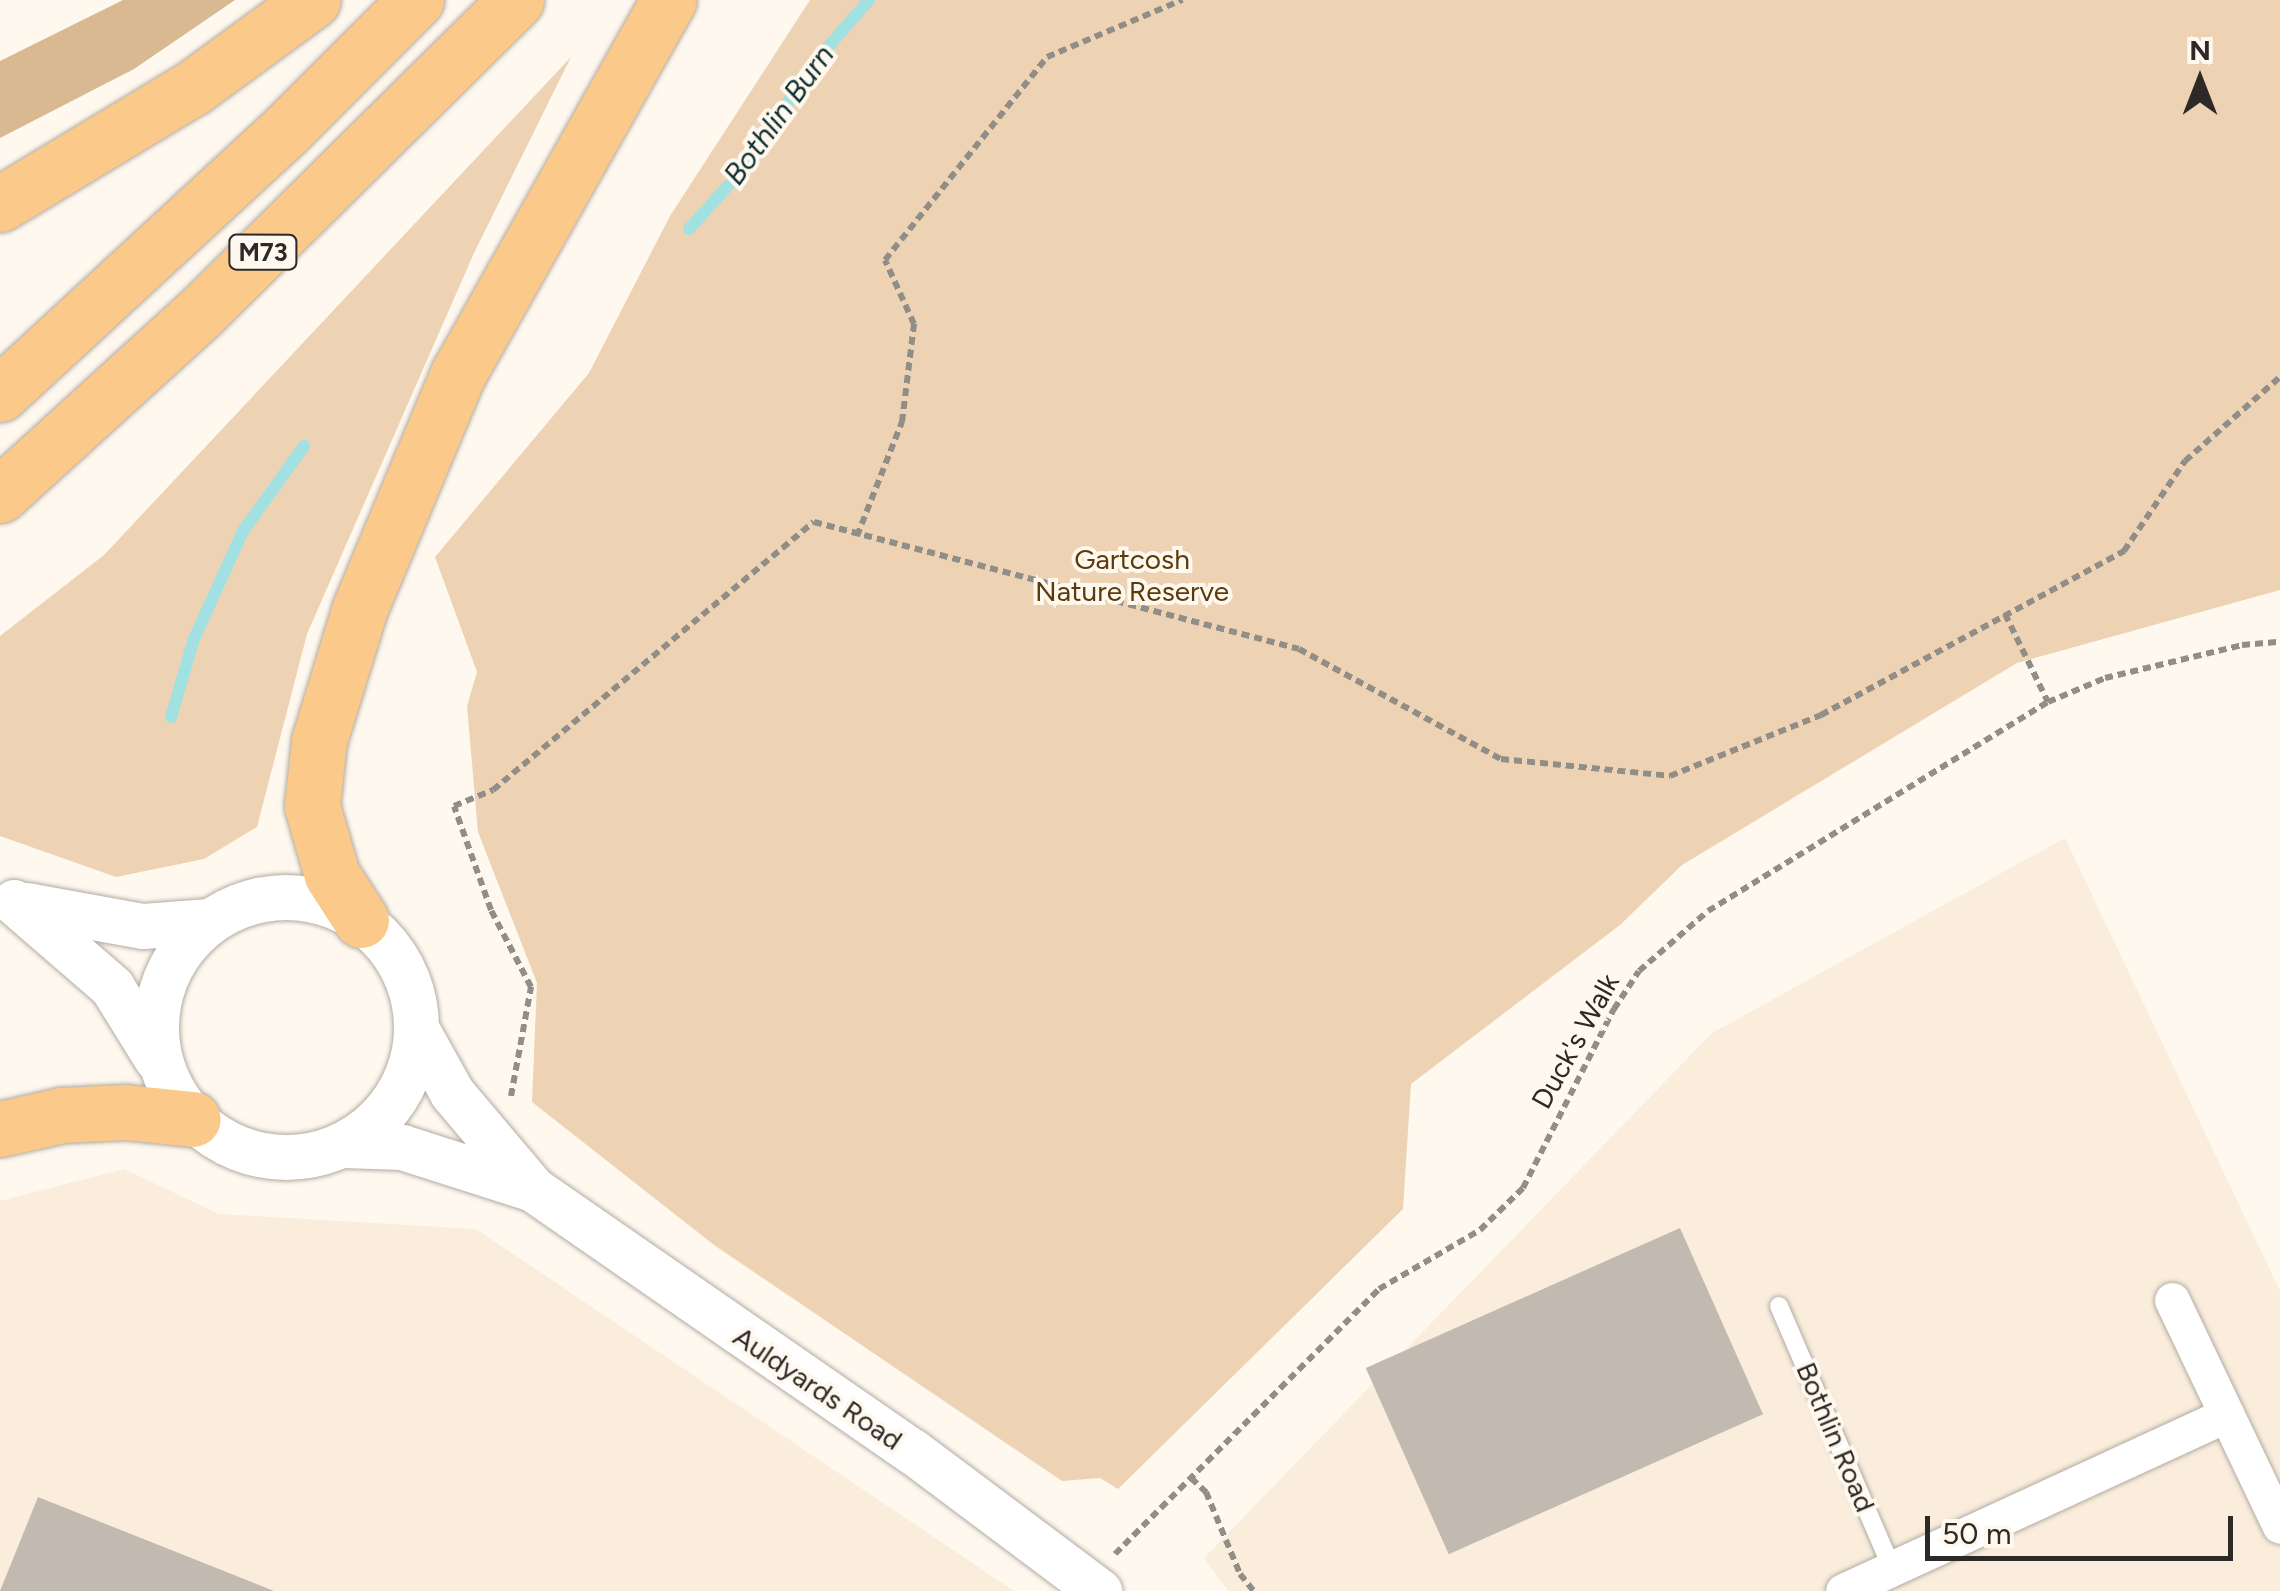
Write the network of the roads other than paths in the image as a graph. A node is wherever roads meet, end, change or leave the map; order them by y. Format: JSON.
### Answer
{"nodes":[{"id":1,"x":313,"y":0,"type":"edge"},
{"id":2,"x":416,"y":0,"type":"edge"},
{"id":3,"x":516,"y":0,"type":"edge"},
{"id":4,"x":669,"y":0,"type":"edge"},
{"id":5,"x":0,"y":204,"type":"edge"},
{"id":6,"x":0,"y":394,"type":"edge"},
{"id":7,"x":0,"y":495,"type":"edge"},
{"id":8,"x":7,"y":899,"type":"edge"},
{"id":9,"x":361,"y":920,"type":"junction"},
{"id":10,"x":209,"y":921,"type":"junction"},
{"id":11,"x":417,"y":1030,"type":"junction"},
{"id":12,"x":161,"y":1067,"type":"junction"},
{"id":13,"x":193,"y":1119,"type":"junction"},
{"id":14,"x":0,"y":1130,"type":"edge"},
{"id":15,"x":344,"y":1144,"type":"junction"},
{"id":16,"x":533,"y":1189,"type":"junction"},
{"id":17,"x":2172,"y":1300,"type":"dead end"},
{"id":18,"x":1779,"y":1306,"type":"dead end"},
{"id":19,"x":2226,"y":1415,"type":"junction"},
{"id":20,"x":2280,"y":1526,"type":"edge"},
{"id":21,"x":1892,"y":1568,"type":"junction"},
{"id":22,"x":1108,"y":1572,"type":"edge"},
{"id":23,"x":1845,"y":1591,"type":"edge"}],
"edges":[{"from":1,"to":5,"type":"highway"},
{"from":2,"to":6,"type":"highway","number":"M73"},
{"from":3,"to":7,"type":"highway","number":"M73"},
{"from":4,"to":9,"type":"highway"},
{"from":8,"to":10,"type":"street"},
{"from":8,"to":12,"type":"street"},
{"from":9,"to":10,"type":"street"},
{"from":9,"to":11,"type":"street"},
{"from":10,"to":12,"type":"street"},
{"from":11,"to":15,"type":"street"},
{"from":11,"to":16,"type":"street","name":"Auldyards Road"},
{"from":12,"to":13,"type":"street"},
{"from":13,"to":14,"type":"highway"},
{"from":13,"to":15,"type":"street"},
{"from":15,"to":16,"type":"street","name":"Auldyards Road"},
{"from":16,"to":22,"type":"street","name":"Auldyards Road"},
{"from":17,"to":19,"type":"street"},
{"from":18,"to":21,"type":"lane","name":"Bothlin Road"},
{"from":19,"to":20,"type":"street"},
{"from":19,"to":21,"type":"street"},
{"from":21,"to":23,"type":"street"}]}
